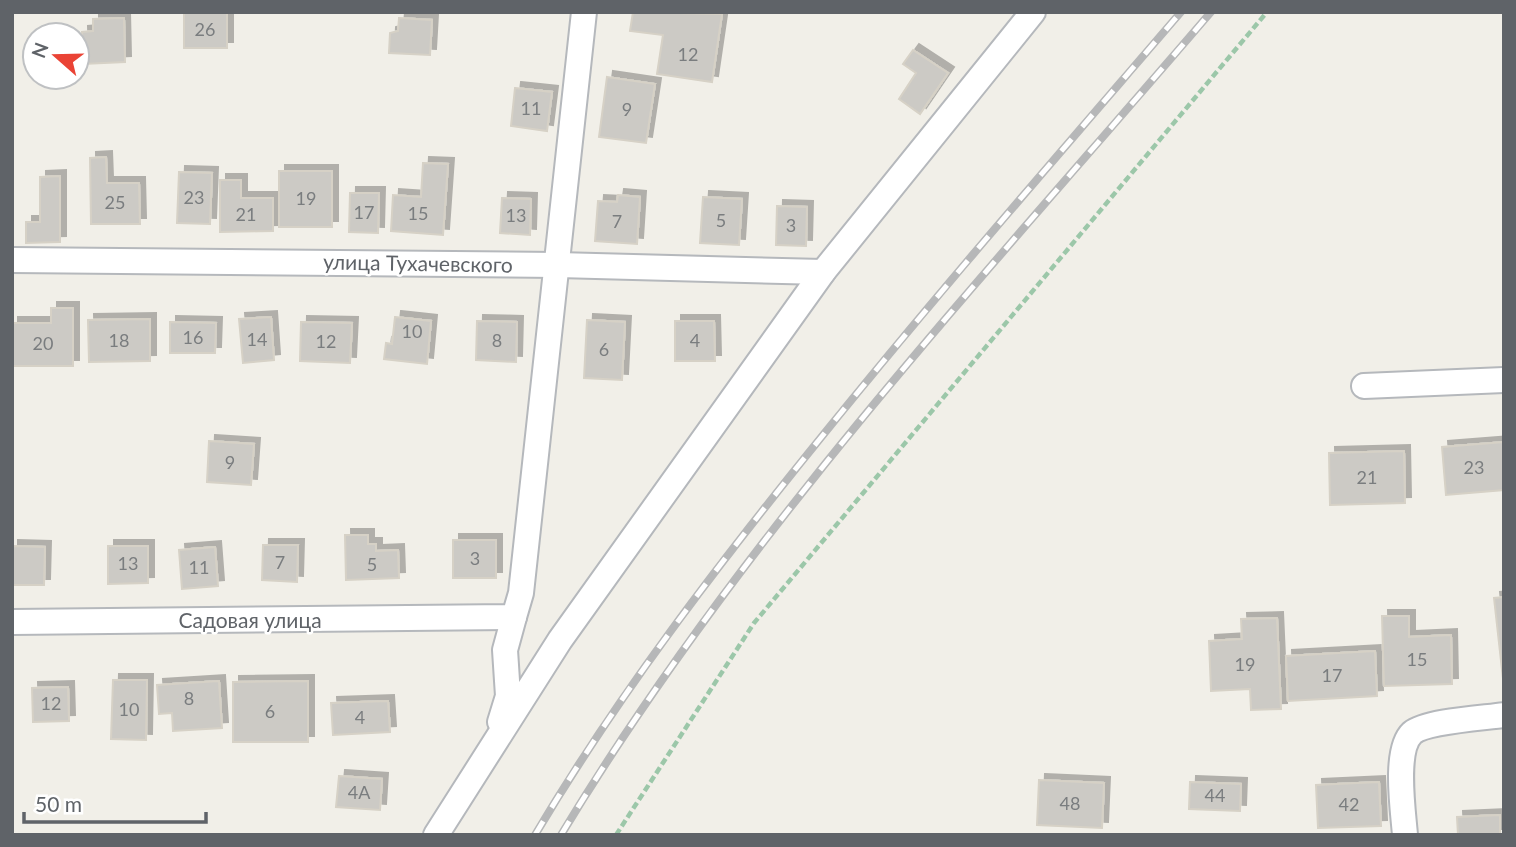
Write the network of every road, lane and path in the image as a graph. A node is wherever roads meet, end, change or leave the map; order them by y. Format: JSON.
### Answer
{"nodes":[{"id":1,"x":584,"y":12,"type":"edge"},
{"id":2,"x":1033,"y":12,"type":"edge"},
{"id":3,"x":1267,"y":12,"type":"edge"},
{"id":4,"x":12,"y":260,"type":"edge"},
{"id":5,"x":558,"y":265,"type":"junction"},
{"id":6,"x":823,"y":272,"type":"junction"},
{"id":7,"x":1504,"y":380,"type":"edge"},
{"id":8,"x":1364,"y":386,"type":"dead end"},
{"id":9,"x":514,"y":617,"type":"junction"},
{"id":10,"x":12,"y":622,"type":"edge"},
{"id":11,"x":1504,"y":715,"type":"edge"},
{"id":12,"x":494,"y":745,"type":"junction"},
{"id":13,"x":436,"y":835,"type":"edge"},
{"id":14,"x":616,"y":835,"type":"edge"},
{"id":15,"x":1405,"y":835,"type":"edge"}],
"edges":[{"from":1,"to":5,"type":"street"},
{"from":2,"to":6,"type":"street"},
{"from":3,"to":14,"type":"path"},
{"from":4,"to":5,"type":"street","name":"улица Тухачевского"},
{"from":5,"to":6,"type":"street","name":"улица Тухачевского"},
{"from":5,"to":9,"type":"street"},
{"from":6,"to":12,"type":"street"},
{"from":7,"to":8,"type":"street"},
{"from":9,"to":10,"type":"street","name":"Садовая улица"},
{"from":9,"to":12,"type":"street"},
{"from":11,"to":15,"type":"street"},
{"from":12,"to":13,"type":"street"}]}
